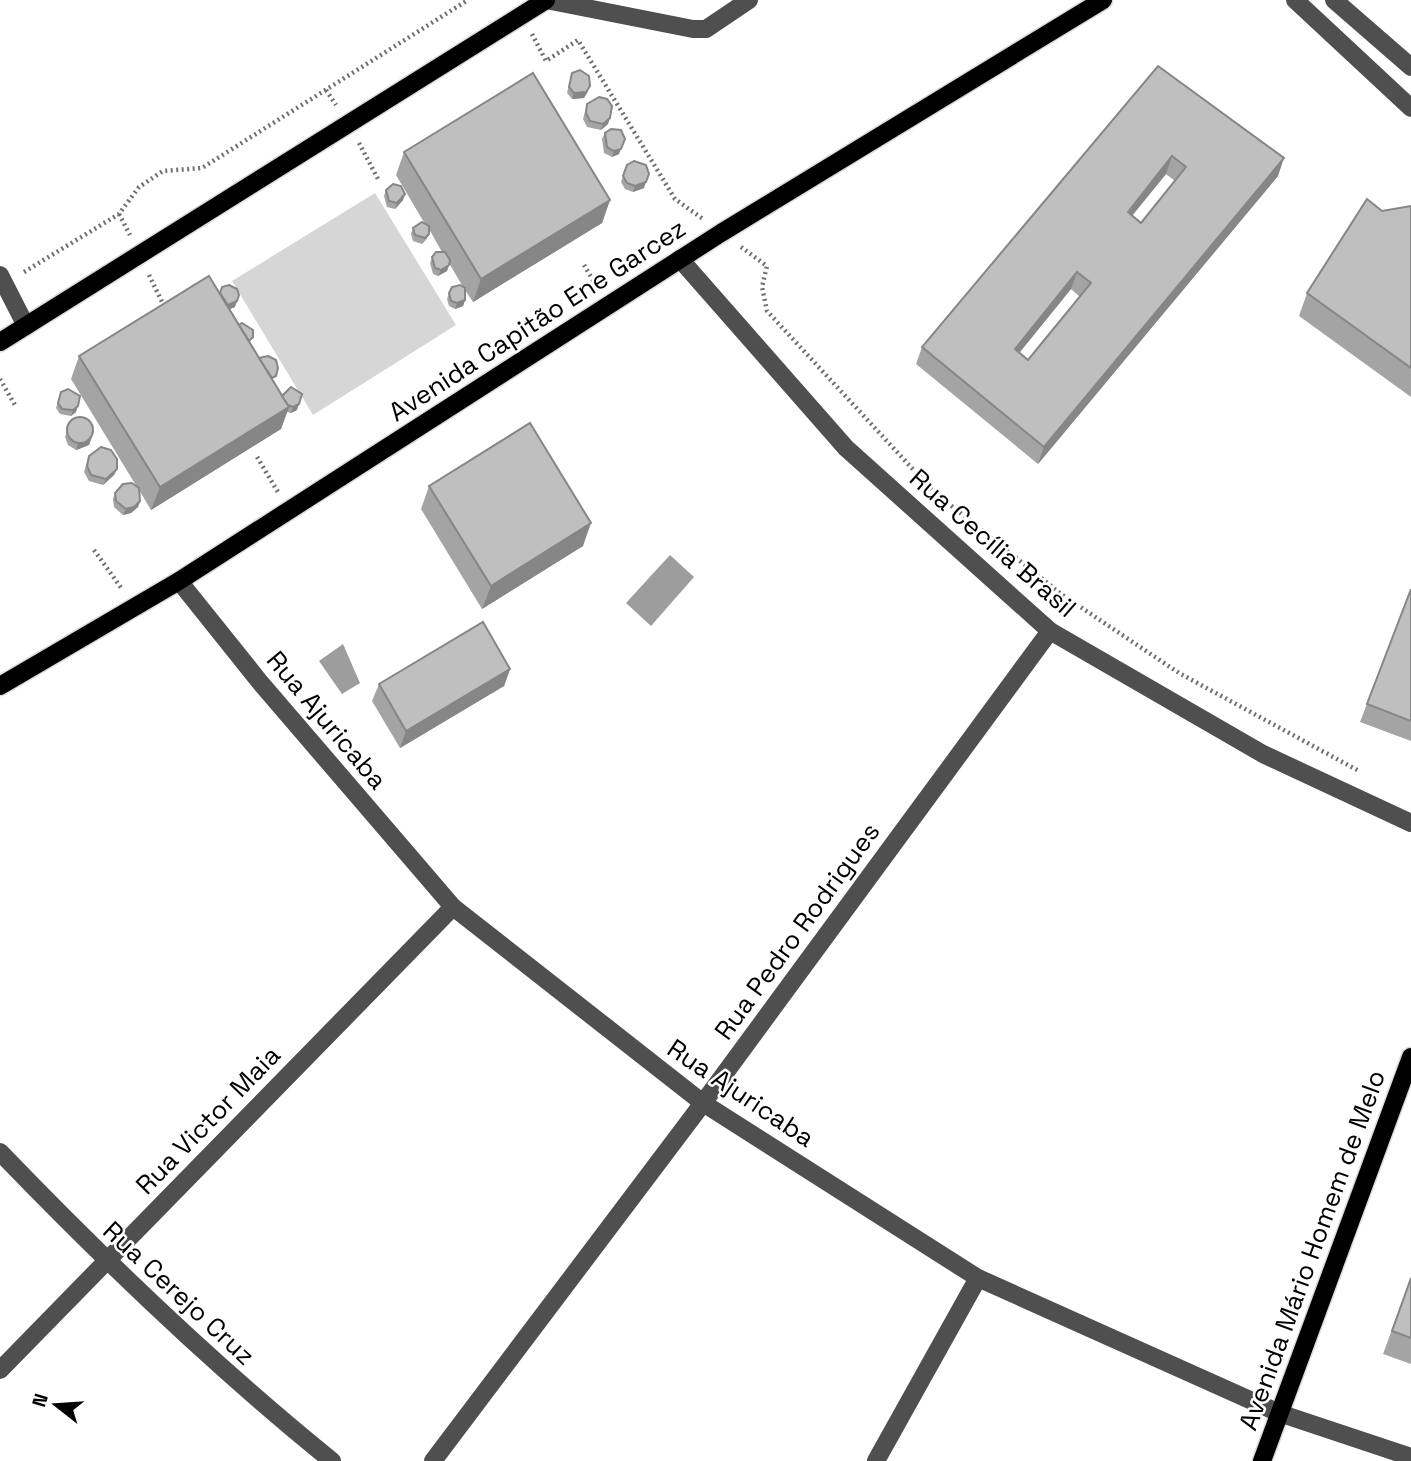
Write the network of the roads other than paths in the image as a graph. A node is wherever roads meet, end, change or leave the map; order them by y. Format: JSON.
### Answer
{"nodes":[{"id":1,"x":546,"y":0,"type":"edge"},
{"id":2,"x":749,"y":0,"type":"edge"},
{"id":3,"x":1103,"y":0,"type":"edge"},
{"id":4,"x":1295,"y":0,"type":"edge"},
{"id":5,"x":1334,"y":0,"type":"edge"},
{"id":6,"x":1411,"y":67,"type":"edge"},
{"id":7,"x":1411,"y":108,"type":"edge"},
{"id":8,"x":680,"y":259,"type":"junction"},
{"id":9,"x":2,"y":279,"type":"edge"},
{"id":10,"x":26,"y":326,"type":"junction"},
{"id":11,"x":0,"y":342,"type":"edge"},
{"id":12,"x":179,"y":581,"type":"junction"},
{"id":13,"x":1050,"y":631,"type":"junction"},
{"id":14,"x":0,"y":686,"type":"edge"},
{"id":15,"x":1411,"y":823,"type":"edge"},
{"id":16,"x":453,"y":906,"type":"junction"},
{"id":17,"x":1411,"y":1057,"type":"edge"},
{"id":18,"x":703,"y":1103,"type":"junction"},
{"id":19,"x":0,"y":1152,"type":"edge"},
{"id":20,"x":107,"y":1263,"type":"junction"},
{"id":21,"x":978,"y":1278,"type":"junction"},
{"id":22,"x":0,"y":1370,"type":"edge"},
{"id":23,"x":1279,"y":1413,"type":"junction"},
{"id":24,"x":1411,"y":1457,"type":"edge"},
{"id":25,"x":332,"y":1461,"type":"edge"},
{"id":26,"x":433,"y":1461,"type":"edge"},
{"id":27,"x":876,"y":1461,"type":"edge"},
{"id":28,"x":1262,"y":1461,"type":"edge"}],
"edges":[{"from":1,"to":2,"type":"street"},
{"from":1,"to":10,"type":"main road"},
{"from":3,"to":8,"type":"main road","name":"Avenida Capitão Ene Garcez"},
{"from":4,"to":7,"type":"street"},
{"from":5,"to":6,"type":"street"},
{"from":8,"to":12,"type":"main road","name":"Avenida Capitão Ene Garcez"},
{"from":8,"to":13,"type":"street","name":"Rua Cecília Brasil"},
{"from":9,"to":10,"type":"street"},
{"from":10,"to":11,"type":"main road"},
{"from":12,"to":14,"type":"main road","name":"Avenida Capitão Ene Garcez"},
{"from":12,"to":16,"type":"street","name":"Rua Ajuricaba"},
{"from":13,"to":15,"type":"street","name":"Rua Cecília Brasil"},
{"from":13,"to":18,"type":"street","name":"Rua Pedro Rodrigues"},
{"from":16,"to":18,"type":"street","name":"Rua Ajuricaba"},
{"from":16,"to":20,"type":"street","name":"Rua Victor Maia"},
{"from":17,"to":23,"type":"main road","name":"Avenida Mário Homem de Melo"},
{"from":18,"to":21,"type":"street","name":"Rua Ajuricaba"},
{"from":18,"to":26,"type":"street","name":"Rua Pedro Rodrigues"},
{"from":19,"to":20,"type":"street","name":"Rua Cerejo Cruz"},
{"from":20,"to":22,"type":"street","name":"Rua Victor Maia"},
{"from":20,"to":25,"type":"street","name":"Rua Cerejo Cruz"},
{"from":21,"to":23,"type":"street","name":"Rua Ajuricaba"},
{"from":21,"to":27,"type":"street"},
{"from":23,"to":24,"type":"street","name":"Rua Ajuricaba"},
{"from":23,"to":28,"type":"main road","name":"Avenida Mário Homem de Melo"}]}
